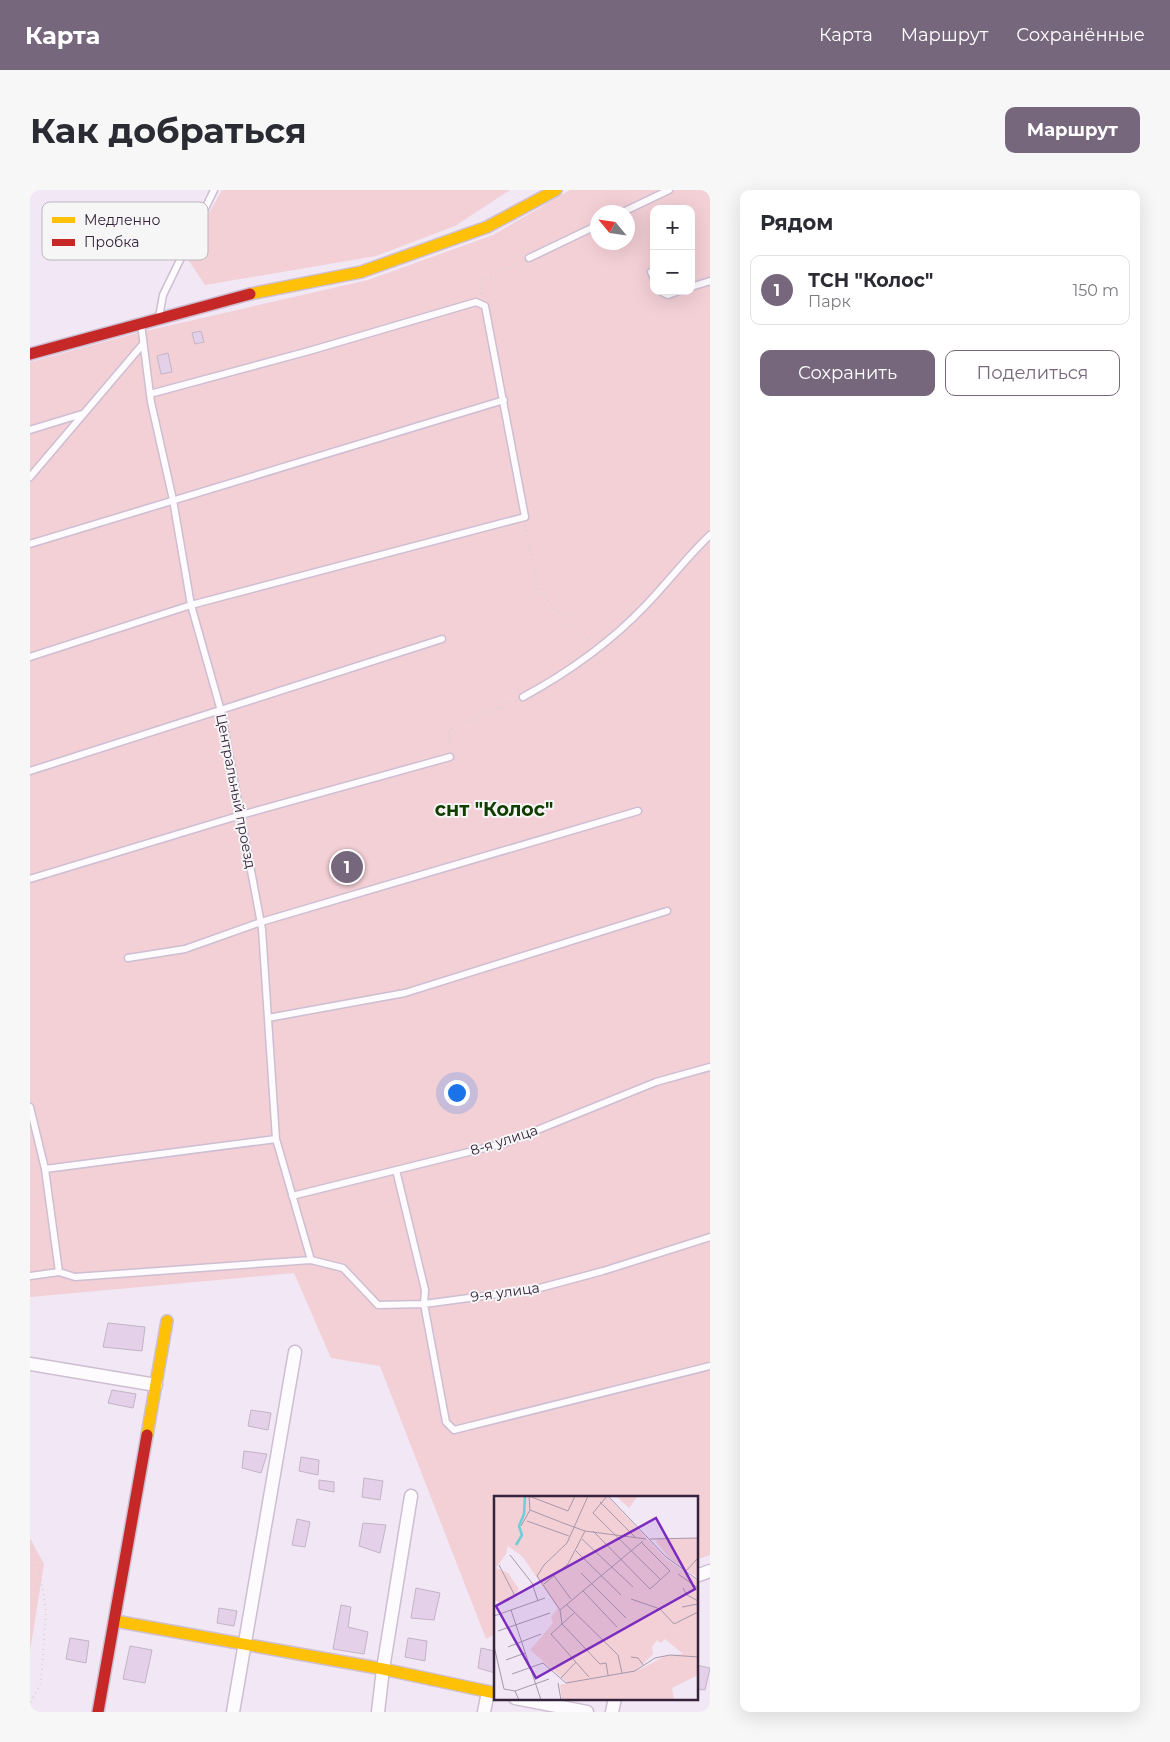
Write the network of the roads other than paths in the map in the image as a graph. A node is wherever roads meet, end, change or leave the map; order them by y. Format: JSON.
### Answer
{"nodes":[{"id":1,"x":214,"y":190,"type":"edge"},
{"id":2,"x":556,"y":190,"type":"edge"},
{"id":3,"x":669,"y":190,"type":"edge"},
{"id":4,"x":539,"y":194,"type":"edge"},
{"id":5,"x":208,"y":202,"type":"edge"},
{"id":6,"x":635,"y":206,"type":"edge"},
{"id":7,"x":590,"y":229,"type":"edge"},
{"id":8,"x":529,"y":258,"type":"road end"},
{"id":9,"x":180,"y":260,"type":"edge"},
{"id":10,"x":710,"y":281,"type":"edge"},
{"id":11,"x":695,"y":286,"type":"edge"},
{"id":12,"x":159,"y":319,"type":"junction"},
{"id":13,"x":140,"y":324,"type":"junction"},
{"id":14,"x":143,"y":344,"type":"junction"},
{"id":15,"x":30,"y":354,"type":"edge"},
{"id":16,"x":150,"y":394,"type":"junction"},
{"id":17,"x":504,"y":400,"type":"junction"},
{"id":18,"x":83,"y":414,"type":"junction"},
{"id":19,"x":30,"y":430,"type":"edge"},
{"id":20,"x":30,"y":477,"type":"edge"},
{"id":21,"x":173,"y":500,"type":"junction"},
{"id":22,"x":710,"y":535,"type":"edge"},
{"id":23,"x":30,"y":544,"type":"edge"},
{"id":24,"x":192,"y":605,"type":"junction"},
{"id":25,"x":442,"y":639,"type":"dead end"},
{"id":26,"x":30,"y":657,"type":"edge"},
{"id":27,"x":524,"y":697,"type":"road end"},
{"id":28,"x":221,"y":711,"type":"junction"},
{"id":29,"x":450,"y":757,"type":"road end"},
{"id":30,"x":30,"y":771,"type":"edge"},
{"id":31,"x":638,"y":812,"type":"dead end"},
{"id":32,"x":241,"y":815,"type":"junction"},
{"id":33,"x":30,"y":879,"type":"edge"},
{"id":34,"x":667,"y":911,"type":"dead end"},
{"id":35,"x":261,"y":922,"type":"junction"},
{"id":36,"x":128,"y":958,"type":"dead end"},
{"id":37,"x":268,"y":1018,"type":"junction"},
{"id":38,"x":710,"y":1067,"type":"edge"},
{"id":39,"x":30,"y":1107,"type":"edge"},
{"id":40,"x":276,"y":1139,"type":"junction"},
{"id":41,"x":44,"y":1169,"type":"junction"},
{"id":42,"x":396,"y":1170,"type":"junction"},
{"id":43,"x":292,"y":1196,"type":"junction"},
{"id":44,"x":710,"y":1237,"type":"edge"},
{"id":45,"x":311,"y":1260,"type":"junction"},
{"id":46,"x":60,"y":1272,"type":"junction"},
{"id":47,"x":30,"y":1276,"type":"edge"},
{"id":48,"x":424,"y":1304,"type":"junction"},
{"id":49,"x":168,"y":1321,"type":"dead end"},
{"id":50,"x":296,"y":1352,"type":"dead end"},
{"id":51,"x":30,"y":1364,"type":"edge"},
{"id":52,"x":710,"y":1366,"type":"edge"},
{"id":53,"x":156,"y":1385,"type":"junction"},
{"id":54,"x":411,"y":1496,"type":"dead end"},
{"id":55,"x":710,"y":1571,"type":"edge"},
{"id":56,"x":698,"y":1575,"type":"edge"},
{"id":57,"x":115,"y":1621,"type":"junction"},
{"id":58,"x":246,"y":1646,"type":"junction"},
{"id":59,"x":383,"y":1670,"type":"junction"},
{"id":60,"x":491,"y":1692,"type":"edge"},
{"id":61,"x":525,"y":1700,"type":"edge"},
{"id":62,"x":98,"y":1712,"type":"edge"},
{"id":63,"x":233,"y":1712,"type":"edge"},
{"id":64,"x":378,"y":1712,"type":"edge"},
{"id":65,"x":484,"y":1712,"type":"edge"},
{"id":66,"x":587,"y":1712,"type":"edge"}],
"edges":[{"from":1,"to":5,"type":"lane"},
{"from":2,"to":4,"type":"street"},
{"from":3,"to":6,"type":"lane"},
{"from":4,"to":12,"type":"street"},
{"from":7,"to":8,"type":"lane"},
{"from":9,"to":12,"type":"lane"},
{"from":10,"to":11,"type":"lane"},
{"from":12,"to":13,"type":"street"},
{"from":13,"to":14,"type":"lane","name":"Центральный проезд"},
{"from":13,"to":15,"type":"street"},
{"from":14,"to":16,"type":"lane","name":"Центральный проезд"},
{"from":14,"to":18,"type":"lane"},
{"from":16,"to":17,"type":"lane"},
{"from":16,"to":21,"type":"lane","name":"Центральный проезд"},
{"from":17,"to":21,"type":"lane"},
{"from":17,"to":24,"type":"lane"},
{"from":18,"to":19,"type":"lane"},
{"from":18,"to":20,"type":"lane"},
{"from":21,"to":23,"type":"lane"},
{"from":21,"to":24,"type":"lane","name":"Центральный проезд"},
{"from":22,"to":27,"type":"lane"},
{"from":24,"to":26,"type":"lane"},
{"from":24,"to":28,"type":"lane","name":"Центральный проезд"},
{"from":25,"to":28,"type":"lane"},
{"from":28,"to":30,"type":"lane"},
{"from":28,"to":32,"type":"lane","name":"Центральный проезд"},
{"from":29,"to":32,"type":"lane"},
{"from":31,"to":35,"type":"lane"},
{"from":32,"to":33,"type":"lane"},
{"from":32,"to":35,"type":"lane","name":"Центральный проезд"},
{"from":34,"to":37,"type":"lane"},
{"from":35,"to":36,"type":"lane"},
{"from":35,"to":37,"type":"lane","name":"Центральный проезд"},
{"from":37,"to":40,"type":"lane","name":"Центральный проезд"},
{"from":38,"to":42,"type":"lane","name":"8-я улица"},
{"from":39,"to":41,"type":"lane"},
{"from":40,"to":41,"type":"lane"},
{"from":40,"to":43,"type":"lane","name":"Центральный проезд"},
{"from":41,"to":46,"type":"lane"},
{"from":42,"to":43,"type":"lane","name":"8-я улица"},
{"from":42,"to":48,"type":"lane"},
{"from":43,"to":45,"type":"lane","name":"Центральный проезд"},
{"from":44,"to":48,"type":"lane","name":"9-я улица"},
{"from":45,"to":46,"type":"lane","name":"9-я улица"},
{"from":45,"to":48,"type":"lane","name":"9-я улица"},
{"from":46,"to":47,"type":"lane"},
{"from":48,"to":52,"type":"lane"},
{"from":49,"to":53,"type":"street"},
{"from":50,"to":58,"type":"street"},
{"from":51,"to":53,"type":"street"},
{"from":53,"to":57,"type":"street"},
{"from":54,"to":59,"type":"street"},
{"from":55,"to":56,"type":"street"},
{"from":57,"to":58,"type":"street"},
{"from":57,"to":62,"type":"street"},
{"from":58,"to":59,"type":"street"},
{"from":58,"to":63,"type":"street"},
{"from":59,"to":60,"type":"street"},
{"from":59,"to":64,"type":"street"},
{"from":60,"to":65,"type":"street"},
{"from":61,"to":66,"type":"street"}]}
